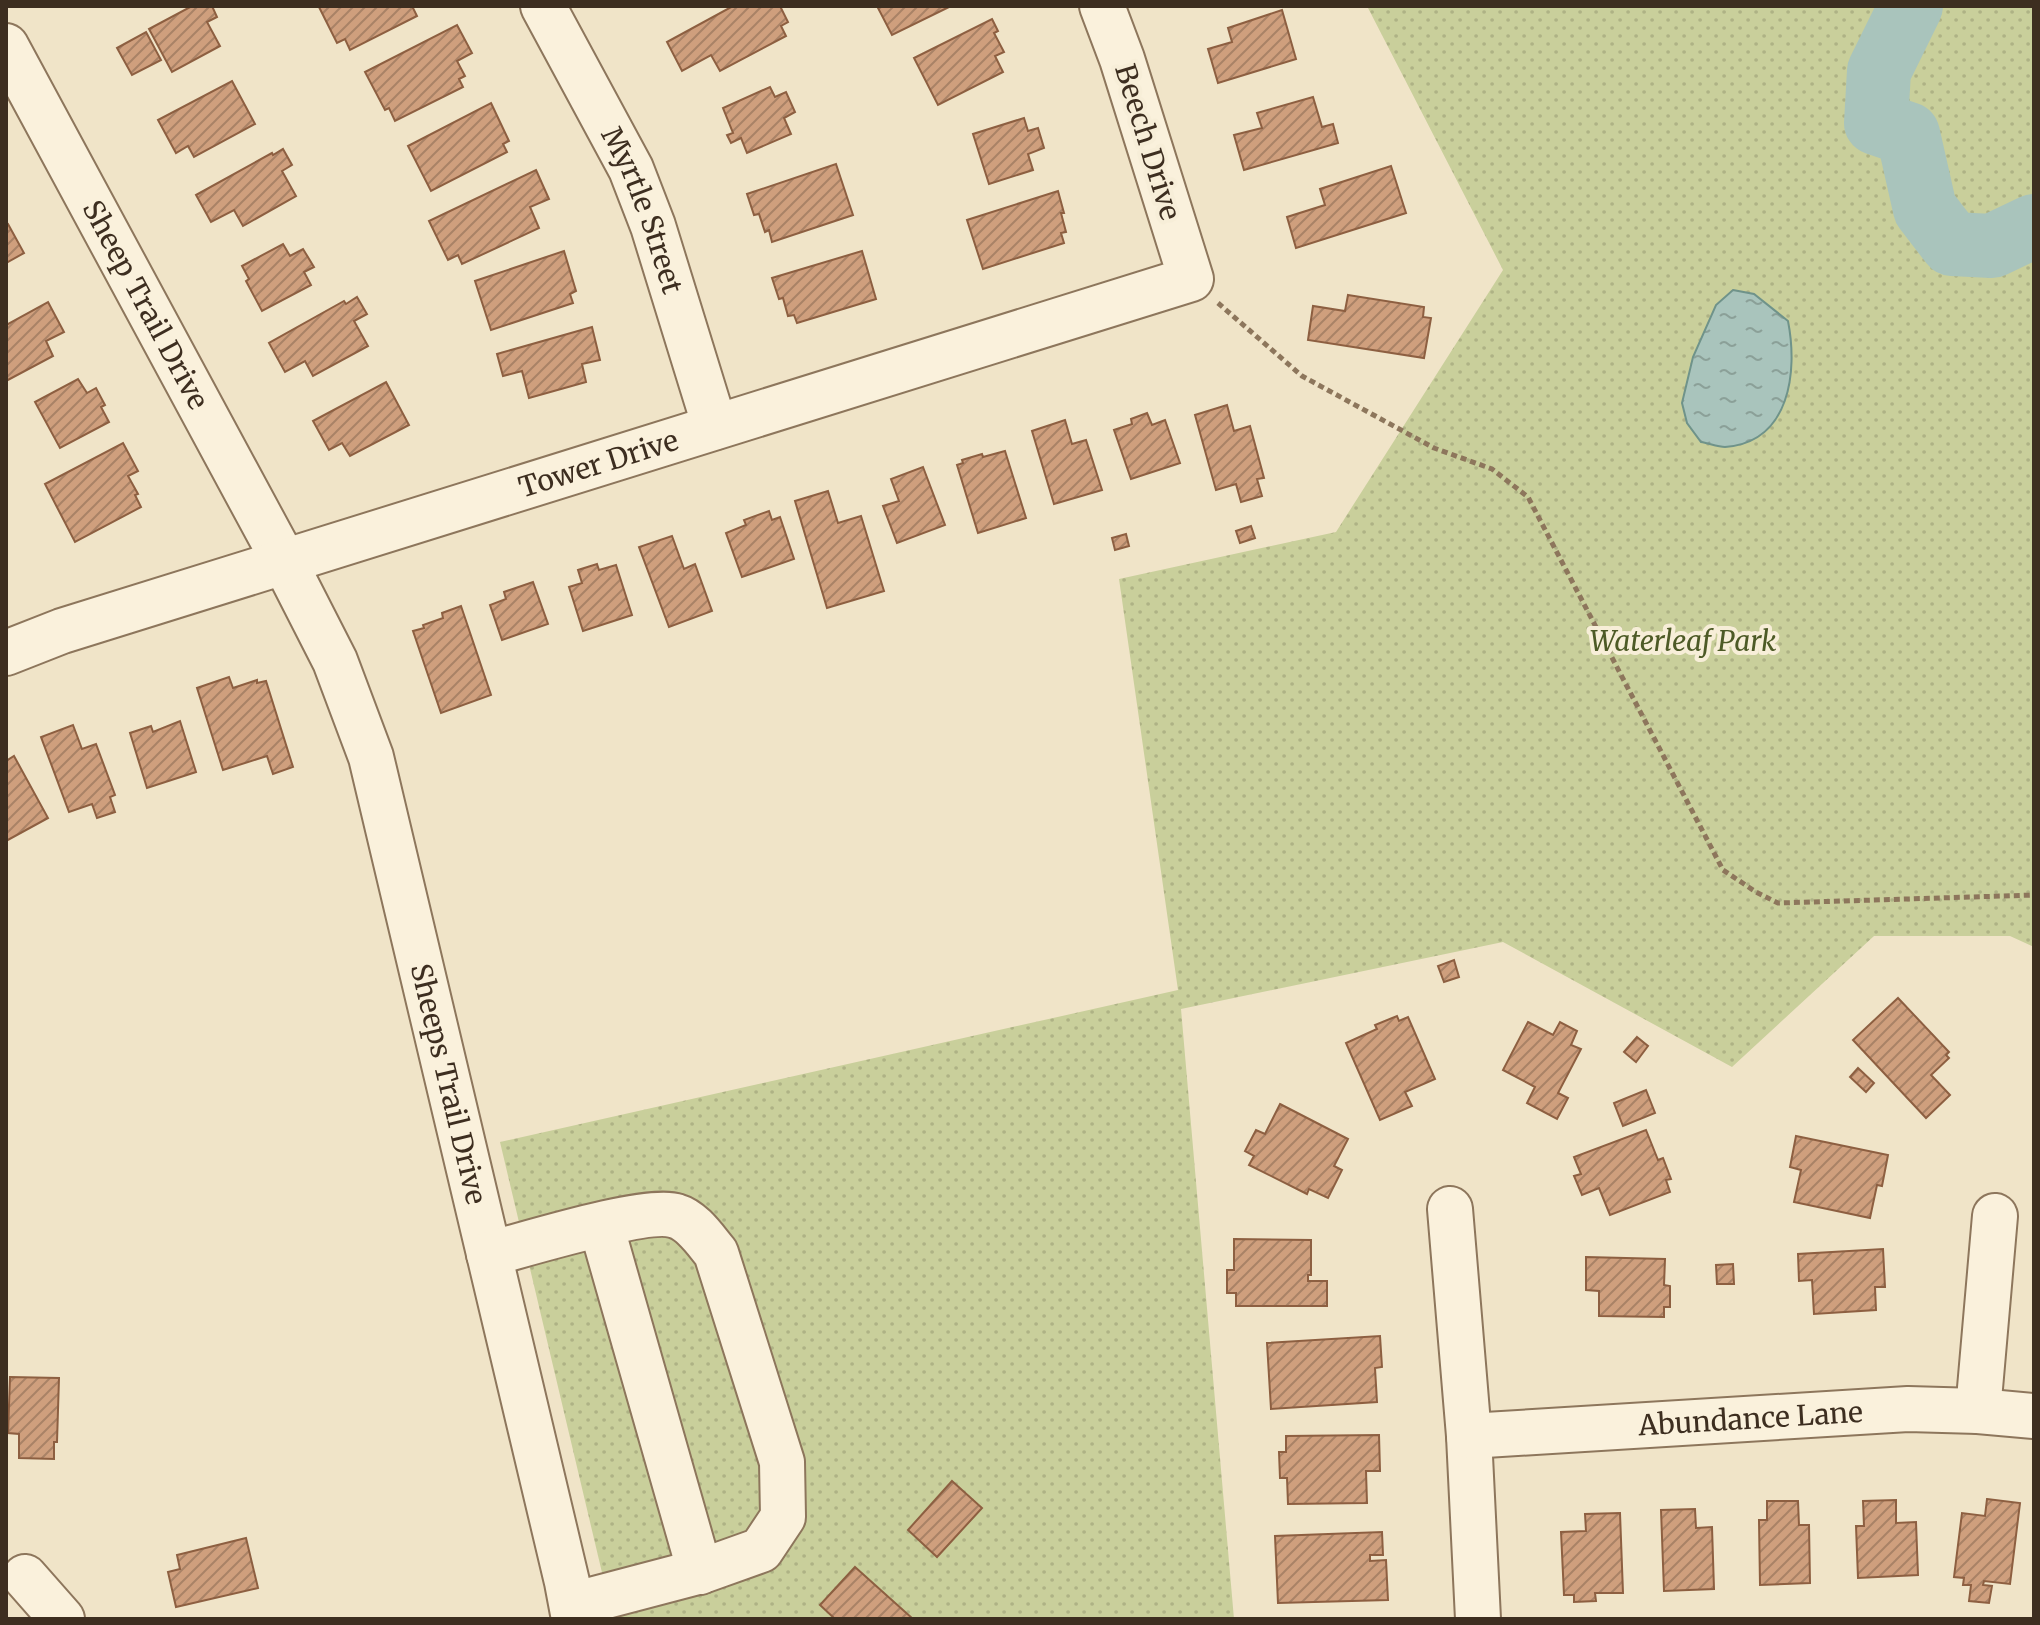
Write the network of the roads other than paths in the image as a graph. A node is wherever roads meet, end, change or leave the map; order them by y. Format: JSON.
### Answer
{"nodes":[{"id":1,"x":543,"y":6,"type":"edge"},
{"id":2,"x":1102,"y":6,"type":"edge"},
{"id":3,"x":6,"y":46,"type":"edge"},
{"id":4,"x":1191,"y":279,"type":"joint"},
{"id":5,"x":715,"y":427,"type":"junction"},
{"id":6,"x":285,"y":563,"type":"junction"},
{"id":7,"x":6,"y":653,"type":"edge"},
{"id":8,"x":1450,"y":1209,"type":"dead end"},
{"id":9,"x":1995,"y":1216,"type":"dead end"},
{"id":10,"x":601,"y":1225,"type":"junction"},
{"id":11,"x":489,"y":1254,"type":"junction"},
{"id":12,"x":1978,"y":1411,"type":"junction"},
{"id":13,"x":2034,"y":1416,"type":"edge"},
{"id":14,"x":1469,"y":1436,"type":"junction"},
{"id":15,"x":700,"y":1572,"type":"junction"},
{"id":16,"x":25,"y":1577,"type":"dead end"},
{"id":17,"x":573,"y":1612,"type":"edge"},
{"id":18,"x":62,"y":1619,"type":"edge"},
{"id":19,"x":1478,"y":1619,"type":"edge"}],
"edges":[{"from":1,"to":5,"type":"street","name":"Myrtle Street"},
{"from":2,"to":4,"type":"street","name":"Beech Drive"},
{"from":3,"to":6,"type":"street","name":"Sheep Trail Drive"},
{"from":4,"to":5,"type":"street","name":"Tower Drive"},
{"from":5,"to":6,"type":"street","name":"Tower Drive"},
{"from":6,"to":7,"type":"street","name":"Tower Drive"},
{"from":6,"to":11,"type":"street","name":"Sheeps Trail Drive"},
{"from":8,"to":14,"type":"street"},
{"from":9,"to":12,"type":"street"},
{"from":10,"to":11,"type":"street"},
{"from":10,"to":15,"type":"street"},
{"from":10,"to":15,"type":"street"},
{"from":11,"to":17,"type":"street","name":"Sheeps Trail Drive"},
{"from":12,"to":13,"type":"street","name":"Abundance Lane"},
{"from":12,"to":14,"type":"street","name":"Abundance Lane"},
{"from":14,"to":19,"type":"street"},
{"from":15,"to":17,"type":"street"},
{"from":16,"to":18,"type":"street"}]}
